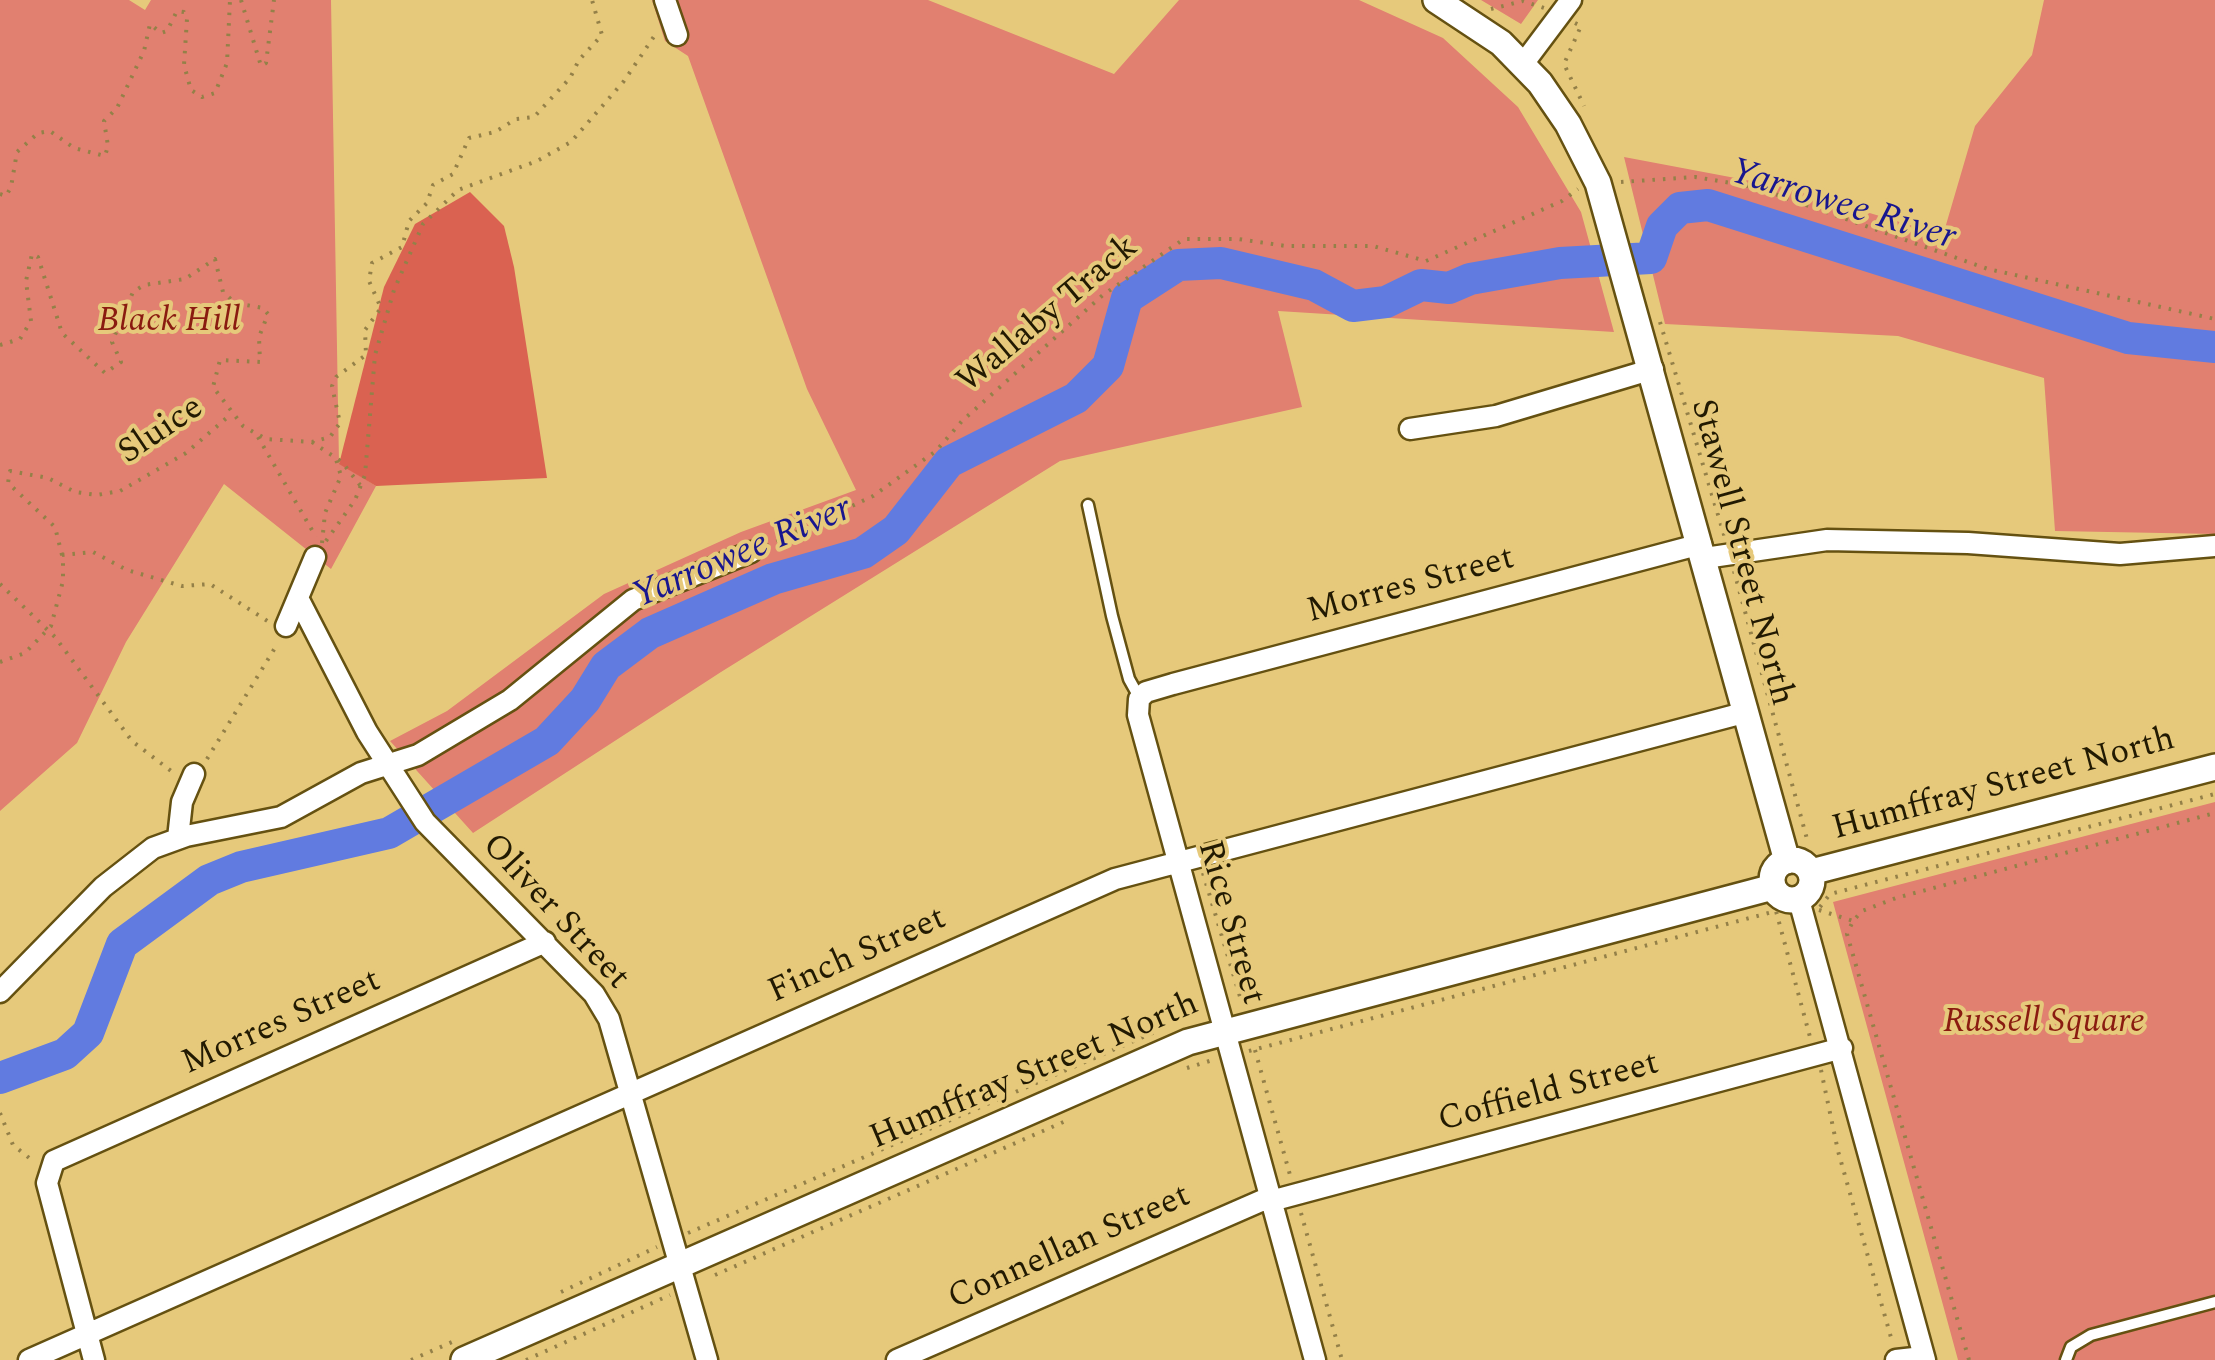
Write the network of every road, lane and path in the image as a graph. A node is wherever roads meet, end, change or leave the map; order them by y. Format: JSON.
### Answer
{"nodes":[{"id":1,"x":230,"y":0,"type":"edge"},
{"id":2,"x":241,"y":0,"type":"edge"},
{"id":3,"x":274,"y":0,"type":"edge"},
{"id":4,"x":592,"y":0,"type":"edge"},
{"id":5,"x":1436,"y":0,"type":"edge"},
{"id":6,"x":666,"y":2,"type":"edge"},
{"id":7,"x":1566,"y":8,"type":"edge"},
{"id":8,"x":1489,"y":10,"type":"dead end"},
{"id":9,"x":678,"y":35,"type":"dead end"},
{"id":10,"x":1522,"y":64,"type":"junction"},
{"id":11,"x":1587,"y":112,"type":"dead end"},
{"id":12,"x":1598,"y":183,"type":"junction"},
{"id":13,"x":0,"y":194,"type":"edge"},
{"id":14,"x":2215,"y":319,"type":"edge"},
{"id":15,"x":0,"y":345,"type":"edge"},
{"id":16,"x":1653,"y":369,"type":"junction"},
{"id":17,"x":231,"y":414,"type":"junction"},
{"id":18,"x":1410,"y":429,"type":"dead end"},
{"id":19,"x":256,"y":433,"type":"junction"},
{"id":20,"x":312,"y":442,"type":"junction"},
{"id":21,"x":335,"y":456,"type":"junction"},
{"id":22,"x":0,"y":467,"type":"edge"},
{"id":23,"x":10,"y":470,"type":"junction"},
{"id":24,"x":361,"y":486,"type":"junction"},
{"id":25,"x":1088,"y":505,"type":"dead end"},
{"id":26,"x":2215,"y":546,"type":"edge"},
{"id":27,"x":1703,"y":551,"type":"junction"},
{"id":28,"x":318,"y":552,"type":"junction"},
{"id":29,"x":751,"y":552,"type":"joint"},
{"id":30,"x":62,"y":555,"type":"junction"},
{"id":31,"x":0,"y":584,"type":"edge"},
{"id":32,"x":299,"y":600,"type":"junction"},
{"id":33,"x":285,"y":628,"type":"junction"},
{"id":34,"x":48,"y":629,"type":"junction"},
{"id":35,"x":0,"y":662,"type":"edge"},
{"id":36,"x":1139,"y":698,"type":"junction"},
{"id":37,"x":1748,"y":712,"type":"junction"},
{"id":38,"x":388,"y":766,"type":"junction"},
{"id":39,"x":2215,"y":768,"type":"edge"},
{"id":40,"x":192,"y":779,"type":"junction"},
{"id":41,"x":2215,"y":794,"type":"edge"},
{"id":42,"x":2215,"y":813,"type":"edge"},
{"id":43,"x":178,"y":838,"type":"junction"},
{"id":44,"x":1798,"y":857,"type":"junction"},
{"id":45,"x":1178,"y":862,"type":"junction"},
{"id":46,"x":1203,"y":872,"type":"dead end"},
{"id":47,"x":1773,"y":887,"type":"junction"},
{"id":48,"x":1807,"y":908,"type":"junction"},
{"id":49,"x":1778,"y":920,"type":"junction"},
{"id":50,"x":1853,"y":921,"type":"junction"},
{"id":51,"x":544,"y":942,"type":"junction"},
{"id":52,"x":0,"y":992,"type":"edge"},
{"id":53,"x":1241,"y":1000,"type":"dead end"},
{"id":54,"x":1248,"y":1002,"type":"dead end"},
{"id":55,"x":1169,"y":1026,"type":"dead end"},
{"id":56,"x":1229,"y":1031,"type":"junction"},
{"id":57,"x":1842,"y":1048,"type":"junction"},
{"id":58,"x":1255,"y":1050,"type":"junction"},
{"id":59,"x":1816,"y":1056,"type":"junction"},
{"id":60,"x":1178,"y":1071,"type":"dead end"},
{"id":61,"x":632,"y":1094,"type":"junction"},
{"id":62,"x":0,"y":1113,"type":"edge"},
{"id":63,"x":1080,"y":1114,"type":"dead end"},
{"id":64,"x":49,"y":1168,"type":"junction"},
{"id":65,"x":1296,"y":1194,"type":"junction"},
{"id":66,"x":1271,"y":1199,"type":"junction"},
{"id":67,"x":680,"y":1264,"type":"junction"},
{"id":68,"x":2215,"y":1302,"type":"edge"},
{"id":69,"x":87,"y":1334,"type":"junction"},
{"id":70,"x":1924,"y":1358,"type":"edge"},
{"id":71,"x":29,"y":1360,"type":"edge"},
{"id":72,"x":94,"y":1360,"type":"edge"},
{"id":73,"x":464,"y":1360,"type":"edge"},
{"id":74,"x":526,"y":1360,"type":"edge"},
{"id":75,"x":707,"y":1360,"type":"edge"},
{"id":76,"x":897,"y":1360,"type":"edge"},
{"id":77,"x":1315,"y":1360,"type":"edge"},
{"id":78,"x":1342,"y":1360,"type":"edge"},
{"id":79,"x":1897,"y":1360,"type":"edge"},
{"id":80,"x":1969,"y":1360,"type":"edge"},
{"id":81,"x":2066,"y":1360,"type":"edge"}],
"edges":[{"from":1,"to":13,"type":"path"},
{"from":2,"to":3,"type":"path"},
{"from":4,"to":20,"type":"path"},
{"from":5,"to":10,"type":"street","name":"Stawell Street North"},
{"from":6,"to":9,"type":"street"},
{"from":6,"to":24,"type":"path"},
{"from":7,"to":8,"type":"path"},
{"from":7,"to":10,"type":"street"},
{"from":7,"to":11,"type":"path"},
{"from":10,"to":12,"type":"street","name":"Stawell Street North"},
{"from":12,"to":14,"type":"path","name":"Wallaby Track"},
{"from":12,"to":16,"type":"street","name":"Stawell Street North"},
{"from":12,"to":29,"type":"path","name":"Wallaby Track"},
{"from":15,"to":17,"type":"path"},
{"from":16,"to":18,"type":"street"},
{"from":16,"to":27,"type":"street","name":"Stawell Street North"},
{"from":17,"to":19,"type":"path"},
{"from":17,"to":23,"type":"path","name":"Sluice"},
{"from":19,"to":20,"type":"path"},
{"from":19,"to":28,"type":"path"},
{"from":20,"to":21,"type":"path"},
{"from":21,"to":24,"type":"path"},
{"from":21,"to":28,"type":"path"},
{"from":22,"to":23,"type":"path","name":"Sluice"},
{"from":23,"to":30,"type":"path"},
{"from":24,"to":28,"type":"path"},
{"from":25,"to":36,"type":"lane","name":"Rice Street"},
{"from":26,"to":27,"type":"street","name":"Morres Street"},
{"from":27,"to":36,"type":"street","name":"Morres Street"},
{"from":27,"to":37,"type":"street","name":"Stawell Street North"},
{"from":28,"to":32,"type":"street"},
{"from":29,"to":38,"type":"street"},
{"from":30,"to":33,"type":"path"},
{"from":30,"to":34,"type":"path"},
{"from":31,"to":34,"type":"path"},
{"from":32,"to":33,"type":"street"},
{"from":32,"to":38,"type":"street","name":"Oliver Street"},
{"from":33,"to":40,"type":"path"},
{"from":34,"to":35,"type":"path"},
{"from":34,"to":40,"type":"path"},
{"from":36,"to":45,"type":"street","name":"Rice Street"},
{"from":37,"to":44,"type":"street","name":"Stawell Street North"},
{"from":37,"to":45,"type":"street","name":"Finch Street"},
{"from":38,"to":43,"type":"street"},
{"from":38,"to":51,"type":"street","name":"Oliver Street"},
{"from":39,"to":44,"type":"street","name":"Humffray Street North"},
{"from":40,"to":43,"type":"street"},
{"from":41,"to":48,"type":"path"},
{"from":42,"to":50,"type":"path"},
{"from":43,"to":52,"type":"street"},
{"from":44,"to":47,"type":"street"},
{"from":44,"to":48,"type":"street"},
{"from":45,"to":56,"type":"street","name":"Rice Street"},
{"from":45,"to":61,"type":"street","name":"Finch Street"},
{"from":46,"to":53,"type":"path"},
{"from":47,"to":48,"type":"street"},
{"from":47,"to":56,"type":"street","name":"Humffray Street North"},
{"from":48,"to":49,"type":"path"},
{"from":48,"to":50,"type":"path"},
{"from":48,"to":57,"type":"street"},
{"from":49,"to":58,"type":"path"},
{"from":49,"to":59,"type":"path"},
{"from":50,"to":80,"type":"path"},
{"from":51,"to":61,"type":"street","name":"Oliver Street"},
{"from":51,"to":64,"type":"street","name":"Morres Street"},
{"from":54,"to":56,"type":"path"},
{"from":55,"to":67,"type":"path"},
{"from":56,"to":58,"type":"path"},
{"from":56,"to":60,"type":"path"},
{"from":56,"to":66,"type":"street","name":"Rice Street"},
{"from":56,"to":67,"type":"street","name":"Humffray Street North"},
{"from":57,"to":59,"type":"street","name":"Coffield Street"},
{"from":57,"to":70,"type":"street"},
{"from":58,"to":65,"type":"path"},
{"from":59,"to":65,"type":"street","name":"Coffield Street"},
{"from":59,"to":79,"type":"path"},
{"from":61,"to":67,"type":"street","name":"Oliver Street"},
{"from":61,"to":69,"type":"street","name":"Finch Street"},
{"from":62,"to":64,"type":"path"},
{"from":63,"to":67,"type":"path"},
{"from":64,"to":69,"type":"street"},
{"from":65,"to":66,"type":"street","name":"Coffield Street"},
{"from":65,"to":78,"type":"path"},
{"from":66,"to":76,"type":"street","name":"Connellan Street"},
{"from":66,"to":77,"type":"street","name":"Rice Street"},
{"from":67,"to":73,"type":"street","name":"Humffray Street North"},
{"from":67,"to":74,"type":"path"},
{"from":67,"to":75,"type":"street","name":"Oliver Street"},
{"from":68,"to":81,"type":"lane"},
{"from":69,"to":71,"type":"street","name":"Finch Street"},
{"from":69,"to":72,"type":"street"},
{"from":70,"to":79,"type":"street"}]}
